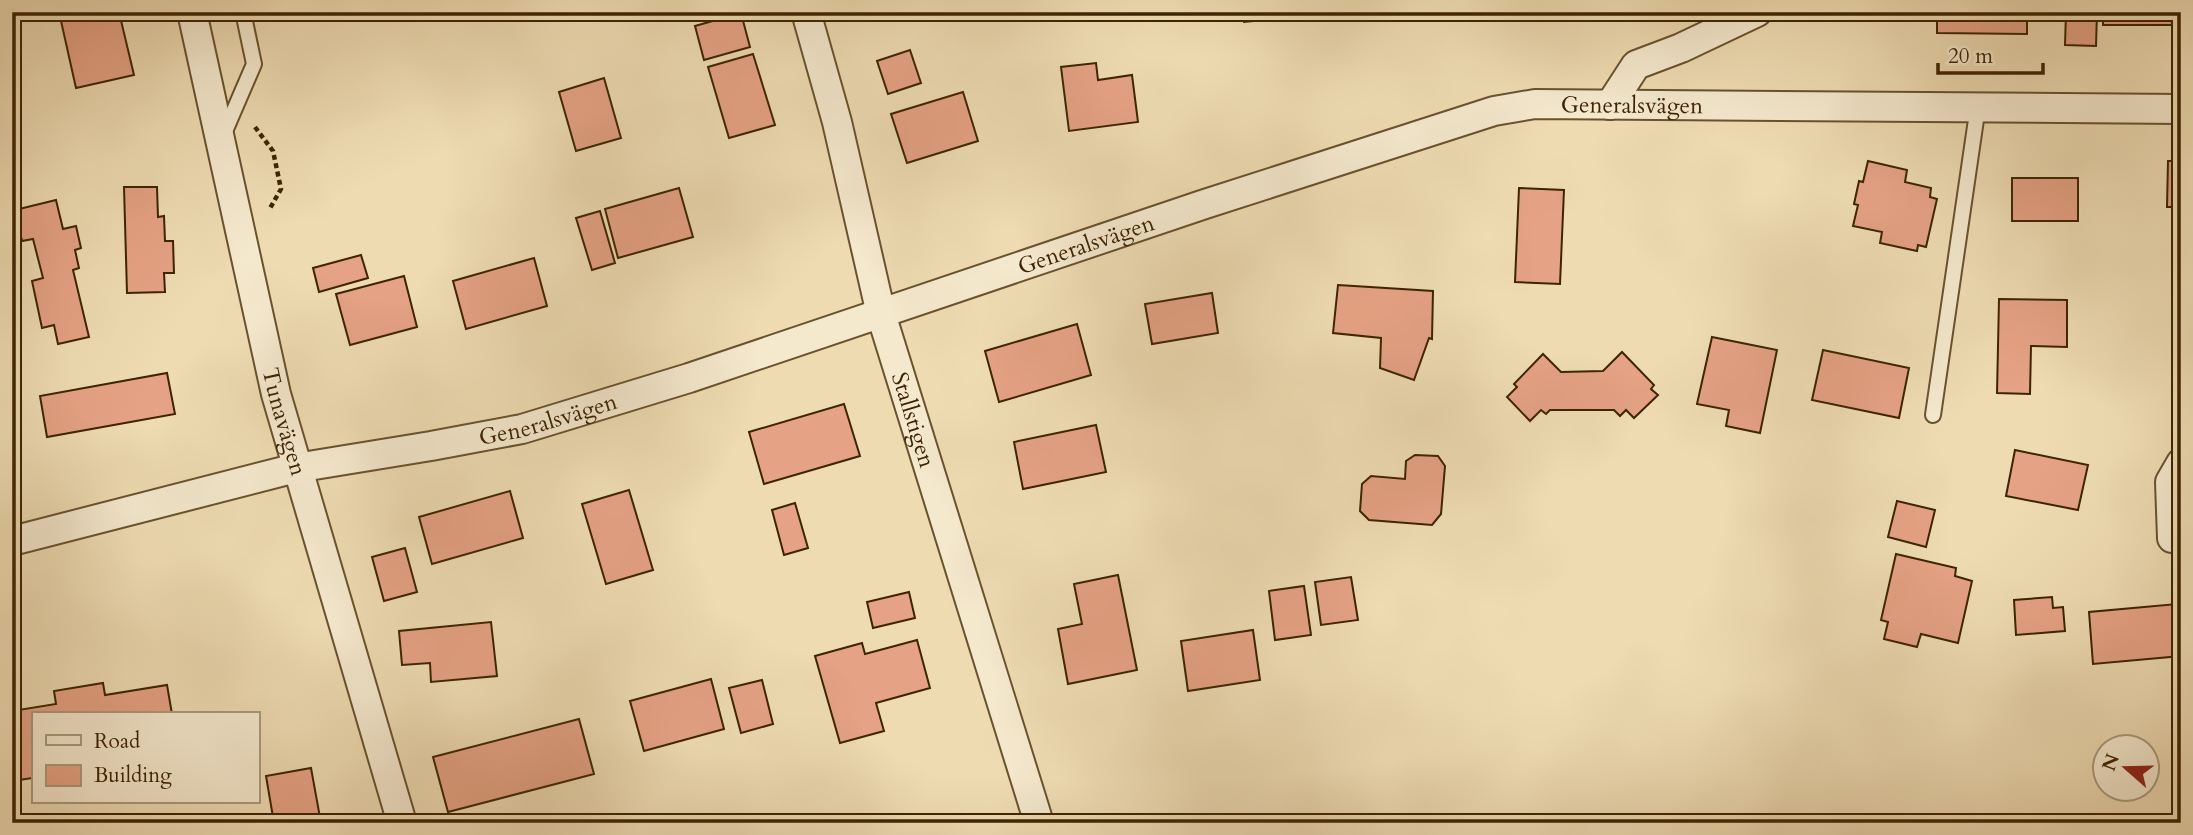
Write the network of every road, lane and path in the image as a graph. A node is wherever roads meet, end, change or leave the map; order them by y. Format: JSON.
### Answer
{"nodes":[{"id":1,"x":192,"y":12,"type":"edge"},
{"id":2,"x":243,"y":12,"type":"edge"},
{"id":3,"x":806,"y":12,"type":"edge"},
{"id":4,"x":1757,"y":12,"type":"edge"},
{"id":5,"x":236,"y":104,"type":"junction"},
{"id":6,"x":1610,"y":105,"type":"junction"},
{"id":7,"x":1978,"y":106,"type":"junction"},
{"id":8,"x":2181,"y":108,"type":"edge"},
{"id":9,"x":220,"y":142,"type":"junction"},
{"id":10,"x":266,"y":216,"type":"dead end"},
{"id":11,"x":881,"y":314,"type":"junction"},
{"id":12,"x":1933,"y":415,"type":"dead end"},
{"id":13,"x":2181,"y":463,"type":"edge"},
{"id":14,"x":296,"y":468,"type":"junction"},
{"id":15,"x":2172,"y":538,"type":"dead end"},
{"id":16,"x":12,"y":541,"type":"edge"},
{"id":17,"x":402,"y":823,"type":"edge"},
{"id":18,"x":1039,"y":823,"type":"edge"}],
"edges":[{"from":1,"to":9,"type":"street","name":"Tunavägen"},
{"from":2,"to":5,"type":"lane"},
{"from":3,"to":11,"type":"street","name":"Stallstigen"},
{"from":4,"to":6,"type":"street"},
{"from":5,"to":9,"type":"lane"},
{"from":5,"to":10,"type":"path"},
{"from":6,"to":7,"type":"street","name":"Generalsvägen"},
{"from":6,"to":11,"type":"street","name":"Generalsvägen"},
{"from":7,"to":8,"type":"street","name":"Generalsvägen"},
{"from":7,"to":12,"type":"lane"},
{"from":9,"to":14,"type":"street","name":"Tunavägen"},
{"from":11,"to":14,"type":"street","name":"Generalsvägen"},
{"from":11,"to":18,"type":"street","name":"Stallstigen"},
{"from":13,"to":15,"type":"street"},
{"from":14,"to":16,"type":"street","name":"Generalsvägen"},
{"from":14,"to":17,"type":"street","name":"Tunavägen"}]}
